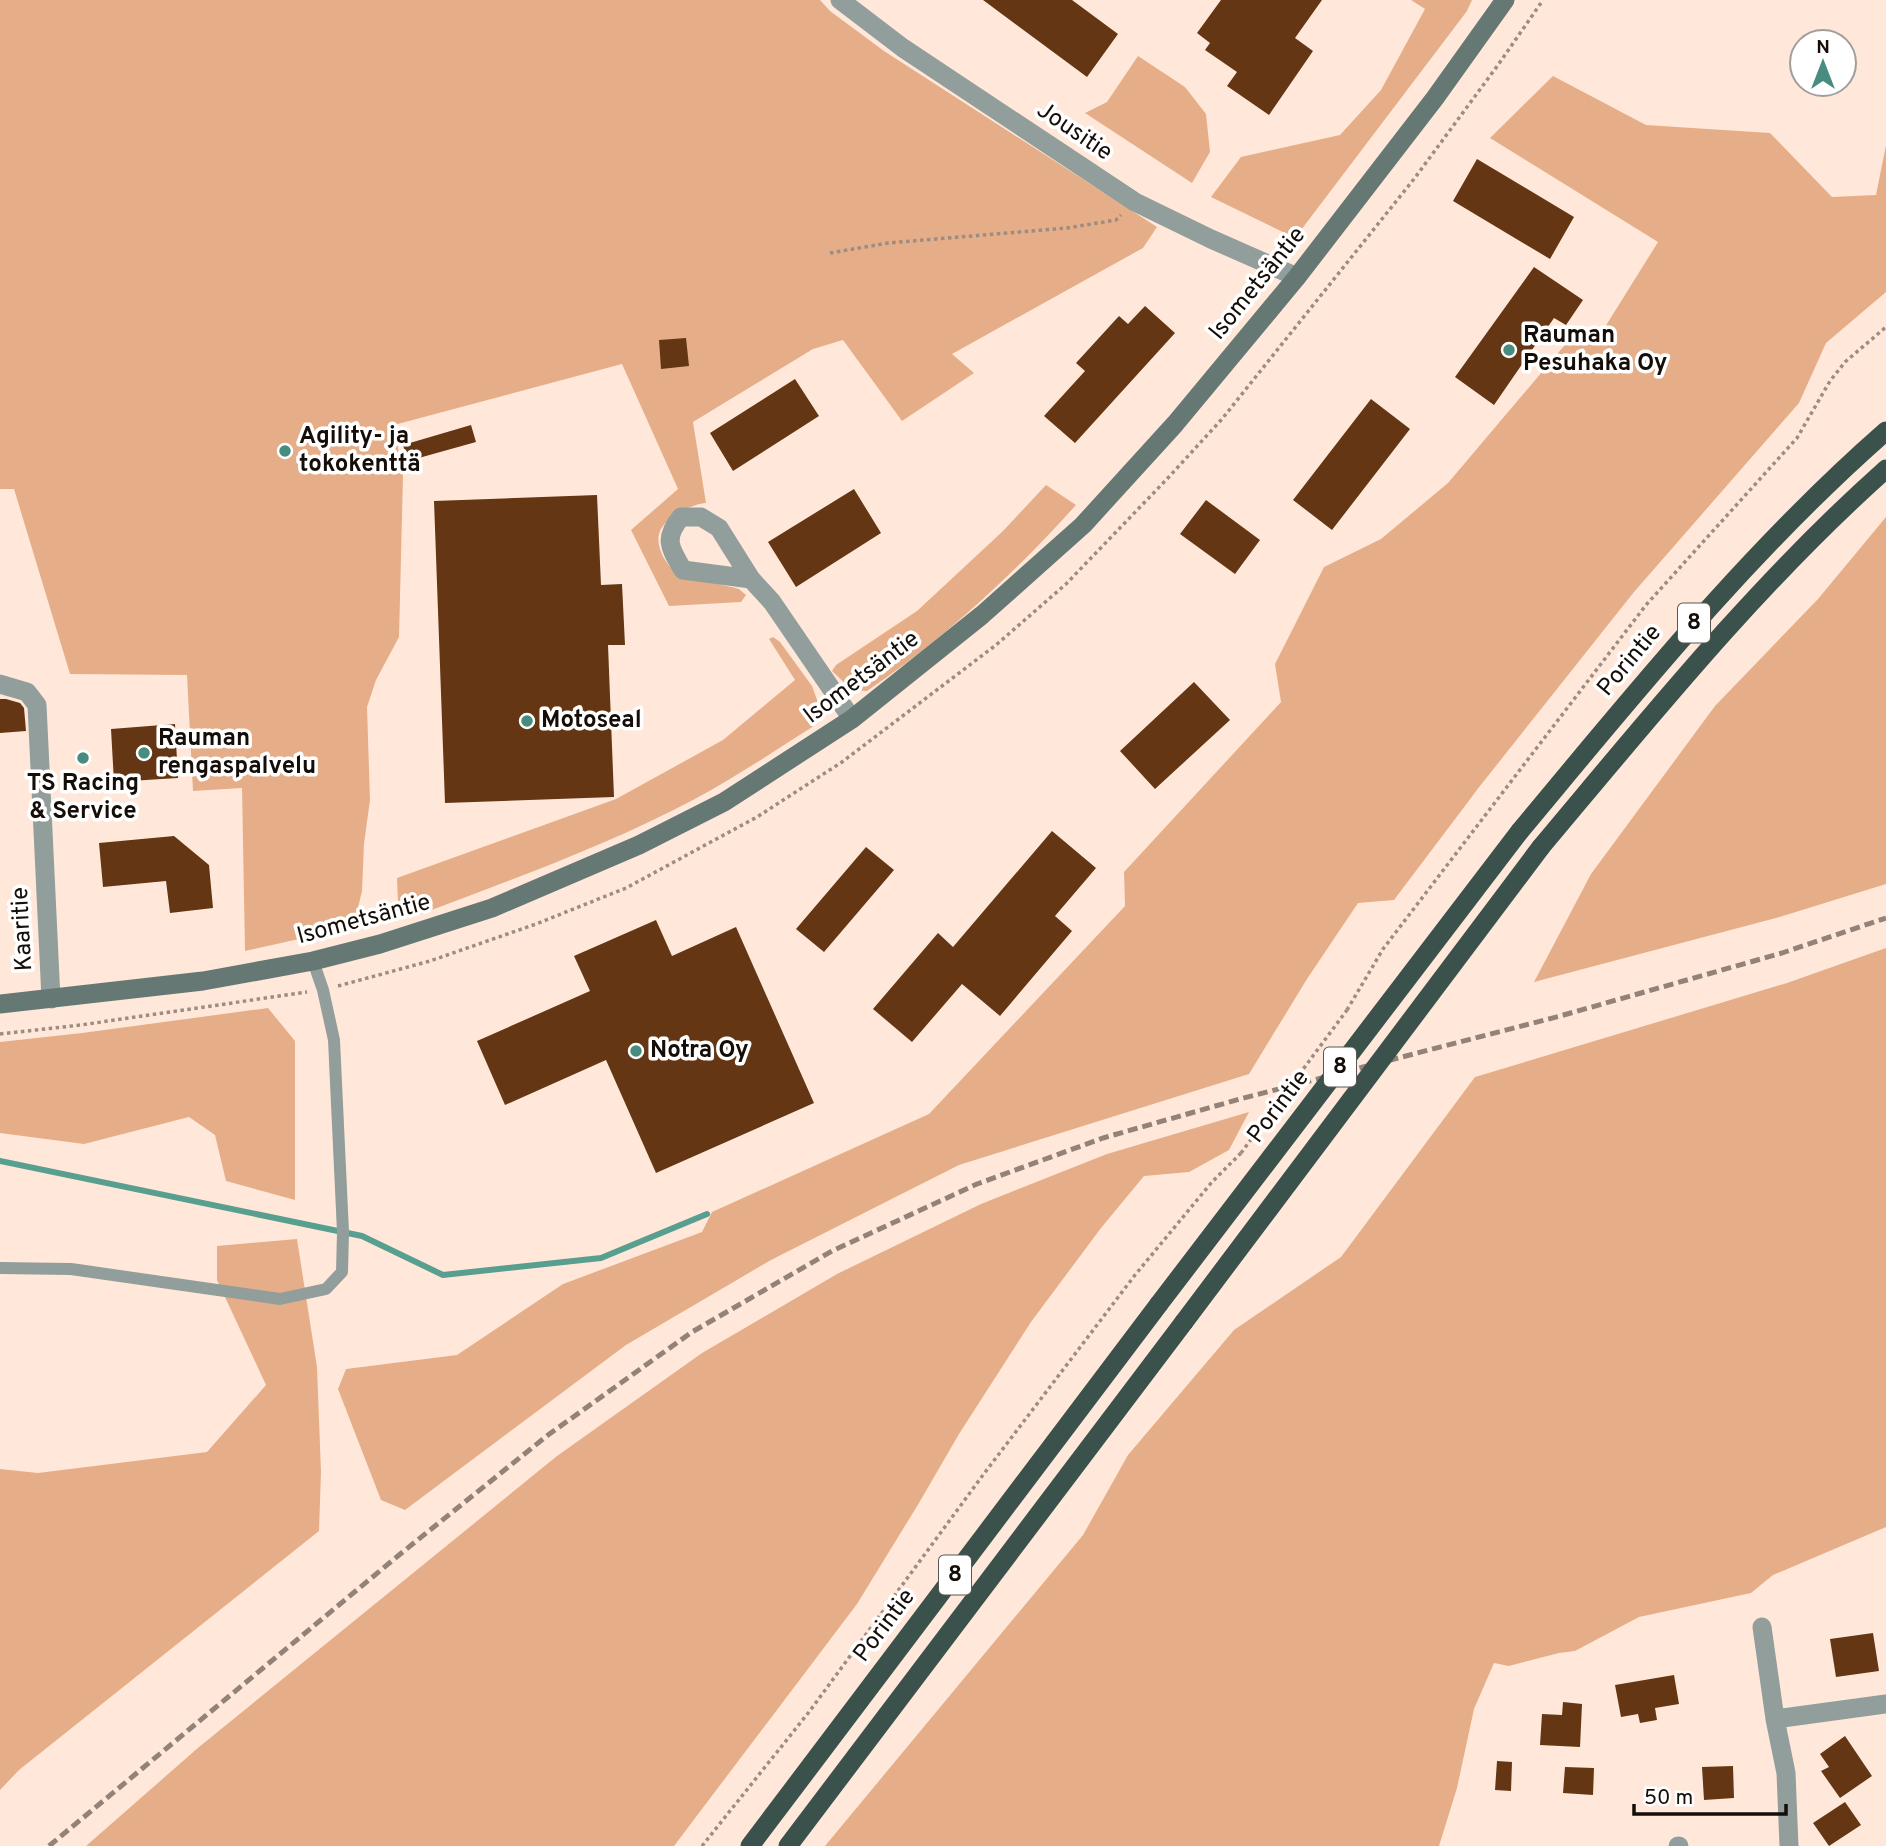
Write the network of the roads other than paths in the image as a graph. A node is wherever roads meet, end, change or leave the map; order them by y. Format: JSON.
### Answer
{"nodes":[{"id":1,"x":841,"y":0,"type":"edge"},
{"id":2,"x":1505,"y":0,"type":"edge"},
{"id":3,"x":1297,"y":277,"type":"junction"},
{"id":4,"x":1886,"y":432,"type":"edge"},
{"id":5,"x":1886,"y":469,"type":"edge"},
{"id":6,"x":751,"y":579,"type":"dead end"},
{"id":7,"x":0,"y":684,"type":"edge"},
{"id":8,"x":852,"y":719,"type":"junction"},
{"id":9,"x":313,"y":961,"type":"junction"},
{"id":10,"x":51,"y":999,"type":"junction"},
{"id":11,"x":0,"y":1004,"type":"edge"},
{"id":12,"x":0,"y":1268,"type":"edge"},
{"id":13,"x":1762,"y":1628,"type":"dead end"},
{"id":14,"x":1886,"y":1704,"type":"edge"},
{"id":15,"x":1775,"y":1718,"type":"junction"},
{"id":16,"x":750,"y":1846,"type":"edge"},
{"id":17,"x":788,"y":1846,"type":"edge"},
{"id":18,"x":1789,"y":1846,"type":"edge"}],
"edges":[{"from":1,"to":3,"type":"street","name":"Jousitie"},
{"from":2,"to":3,"type":"main road","name":"Isometsäntie"},
{"from":3,"to":8,"type":"main road","name":"Isometsäntie"},
{"from":4,"to":16,"type":"highway","name":"Porintie","number":"8","bridge":true},
{"from":5,"to":17,"type":"highway","number":"8","bridge":true},
{"from":6,"to":8,"type":"street"},
{"from":7,"to":10,"type":"street","name":"Kaaritie"},
{"from":8,"to":9,"type":"main road","name":"Isometsäntie"},
{"from":9,"to":10,"type":"main road","name":"Isometsäntie"},
{"from":9,"to":12,"type":"lane"},
{"from":10,"to":11,"type":"main road","name":"Isometsäntie"},
{"from":13,"to":15,"type":"street"},
{"from":14,"to":15,"type":"street"},
{"from":15,"to":18,"type":"street"}]}
